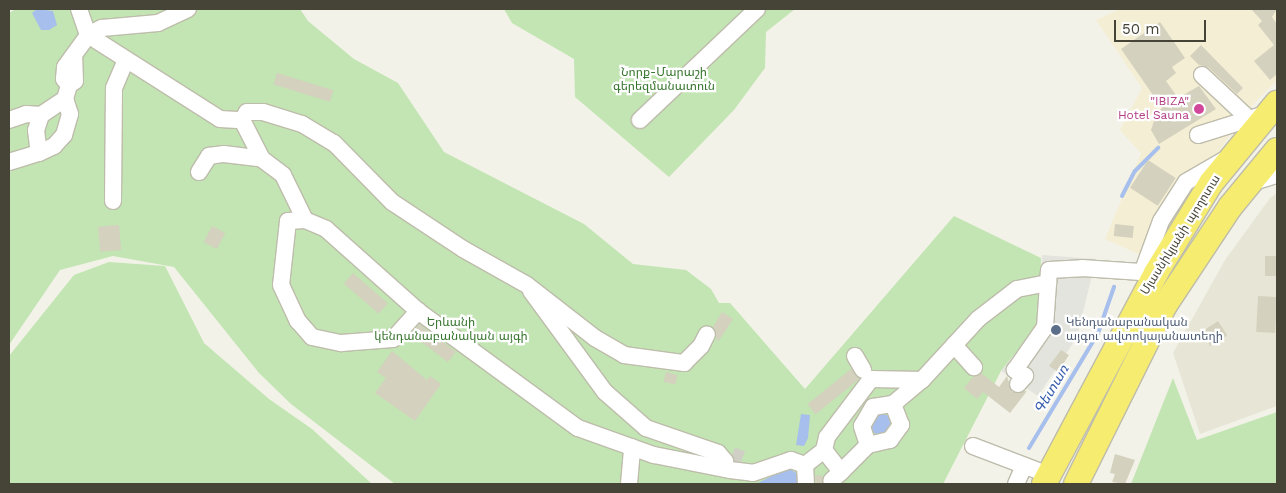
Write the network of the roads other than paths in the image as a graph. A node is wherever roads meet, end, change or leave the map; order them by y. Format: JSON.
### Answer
{"nodes":[{"id":1,"x":79,"y":9,"type":"edge"},
{"id":2,"x":188,"y":9,"type":"edge"},
{"id":3,"x":757,"y":9,"type":"edge"},
{"id":4,"x":88,"y":35,"type":"junction"},
{"id":5,"x":126,"y":60,"type":"junction"},
{"id":6,"x":1202,"y":75,"type":"dead end"},
{"id":7,"x":67,"y":92,"type":"junction"},
{"id":8,"x":1263,"y":112,"type":"edge"},
{"id":9,"x":41,"y":115,"type":"junction"},
{"id":10,"x":9,"y":120,"type":"edge"},
{"id":11,"x":242,"y":120,"type":"junction"},
{"id":12,"x":640,"y":120,"type":"dead end"},
{"id":13,"x":1198,"y":135,"type":"dead end"},
{"id":14,"x":1277,"y":150,"type":"edge"},
{"id":15,"x":39,"y":153,"type":"junction"},
{"id":16,"x":262,"y":159,"type":"junction"},
{"id":17,"x":9,"y":162,"type":"edge"},
{"id":18,"x":199,"y":172,"type":"dead end"},
{"id":19,"x":1277,"y":175,"type":"edge"},
{"id":20,"x":1250,"y":183,"type":"junction"},
{"id":21,"x":113,"y":200,"type":"dead end"},
{"id":22,"x":305,"y":220,"type":"junction"},
{"id":23,"x":1149,"y":273,"type":"junction"},
{"id":24,"x":1048,"y":283,"type":"junction"},
{"id":25,"x":527,"y":285,"type":"junction"},
{"id":26,"x":418,"y":311,"type":"junction"},
{"id":27,"x":707,"y":334,"type":"dead end"},
{"id":28,"x":954,"y":345,"type":"junction"},
{"id":29,"x":855,"y":356,"type":"dead end"},
{"id":30,"x":974,"y":368,"type":"dead end"},
{"id":31,"x":865,"y":374,"type":"junction"},
{"id":32,"x":922,"y":380,"type":"junction"},
{"id":33,"x":1018,"y":384,"type":"dead end"},
{"id":34,"x":846,"y":404,"type":"junction"},
{"id":35,"x":893,"y":404,"type":"junction"},
{"id":36,"x":867,"y":417,"type":"junction"},
{"id":37,"x":868,"y":445,"type":"junction"},
{"id":38,"x":973,"y":446,"type":"dead end"},
{"id":39,"x":632,"y":447,"type":"junction"},
{"id":40,"x":824,"y":447,"type":"junction"},
{"id":41,"x":654,"y":454,"type":"junction"},
{"id":42,"x":802,"y":463,"type":"junction"},
{"id":43,"x":1024,"y":466,"type":"junction"},
{"id":44,"x":1046,"y":480,"type":"edge"},
{"id":45,"x":629,"y":484,"type":"edge"},
{"id":46,"x":806,"y":484,"type":"edge"},
{"id":47,"x":1016,"y":484,"type":"edge"},
{"id":48,"x":1076,"y":484,"type":"edge"}],
"edges":[{"from":1,"to":4,"type":"street"},
{"from":2,"to":4,"type":"street"},
{"from":3,"to":12,"type":"street"},
{"from":4,"to":5,"type":"street"},
{"from":4,"to":7,"type":"street"},
{"from":5,"to":11,"type":"street"},
{"from":5,"to":21,"type":"street"},
{"from":6,"to":8,"type":"street"},
{"from":7,"to":9,"type":"street"},
{"from":7,"to":15,"type":"street"},
{"from":8,"to":13,"type":"street"},
{"from":8,"to":23,"type":"highway","name":"Մյասնիկյանի պողոտա"},
{"from":9,"to":10,"type":"street"},
{"from":9,"to":15,"type":"street"},
{"from":11,"to":16,"type":"street"},
{"from":11,"to":25,"type":"street"},
{"from":14,"to":20,"type":"highway","name":"Մյասնիկյանի պողոտա"},
{"from":15,"to":17,"type":"street"},
{"from":16,"to":18,"type":"street"},
{"from":16,"to":22,"type":"street"},
{"from":19,"to":20,"type":"street"},
{"from":20,"to":48,"type":"highway","name":"Մյասնիկյանի պողոտա"},
{"from":22,"to":26,"type":"street"},
{"from":22,"to":26,"type":"street"},
{"from":23,"to":24,"type":"street"},
{"from":23,"to":44,"type":"highway","name":"Մյասնիկյանի պողոտա"},
{"from":24,"to":28,"type":"street"},
{"from":24,"to":33,"type":"street"},
{"from":25,"to":27,"type":"street"},
{"from":25,"to":41,"type":"street"},
{"from":26,"to":39,"type":"street"},
{"from":28,"to":30,"type":"street"},
{"from":28,"to":32,"type":"street"},
{"from":29,"to":31,"type":"street"},
{"from":31,"to":32,"type":"street"},
{"from":31,"to":34,"type":"street"},
{"from":32,"to":35,"type":"street"},
{"from":34,"to":36,"type":"street"},
{"from":34,"to":40,"type":"street"},
{"from":35,"to":36,"type":"street"},
{"from":35,"to":37,"type":"street"},
{"from":36,"to":37,"type":"street"},
{"from":37,"to":40,"type":"street"},
{"from":38,"to":43,"type":"street"},
{"from":39,"to":41,"type":"street"},
{"from":39,"to":45,"type":"street"},
{"from":40,"to":42,"type":"street"},
{"from":41,"to":42,"type":"street"},
{"from":42,"to":46,"type":"street"},
{"from":43,"to":44,"type":"street"},
{"from":43,"to":47,"type":"street"}]}
